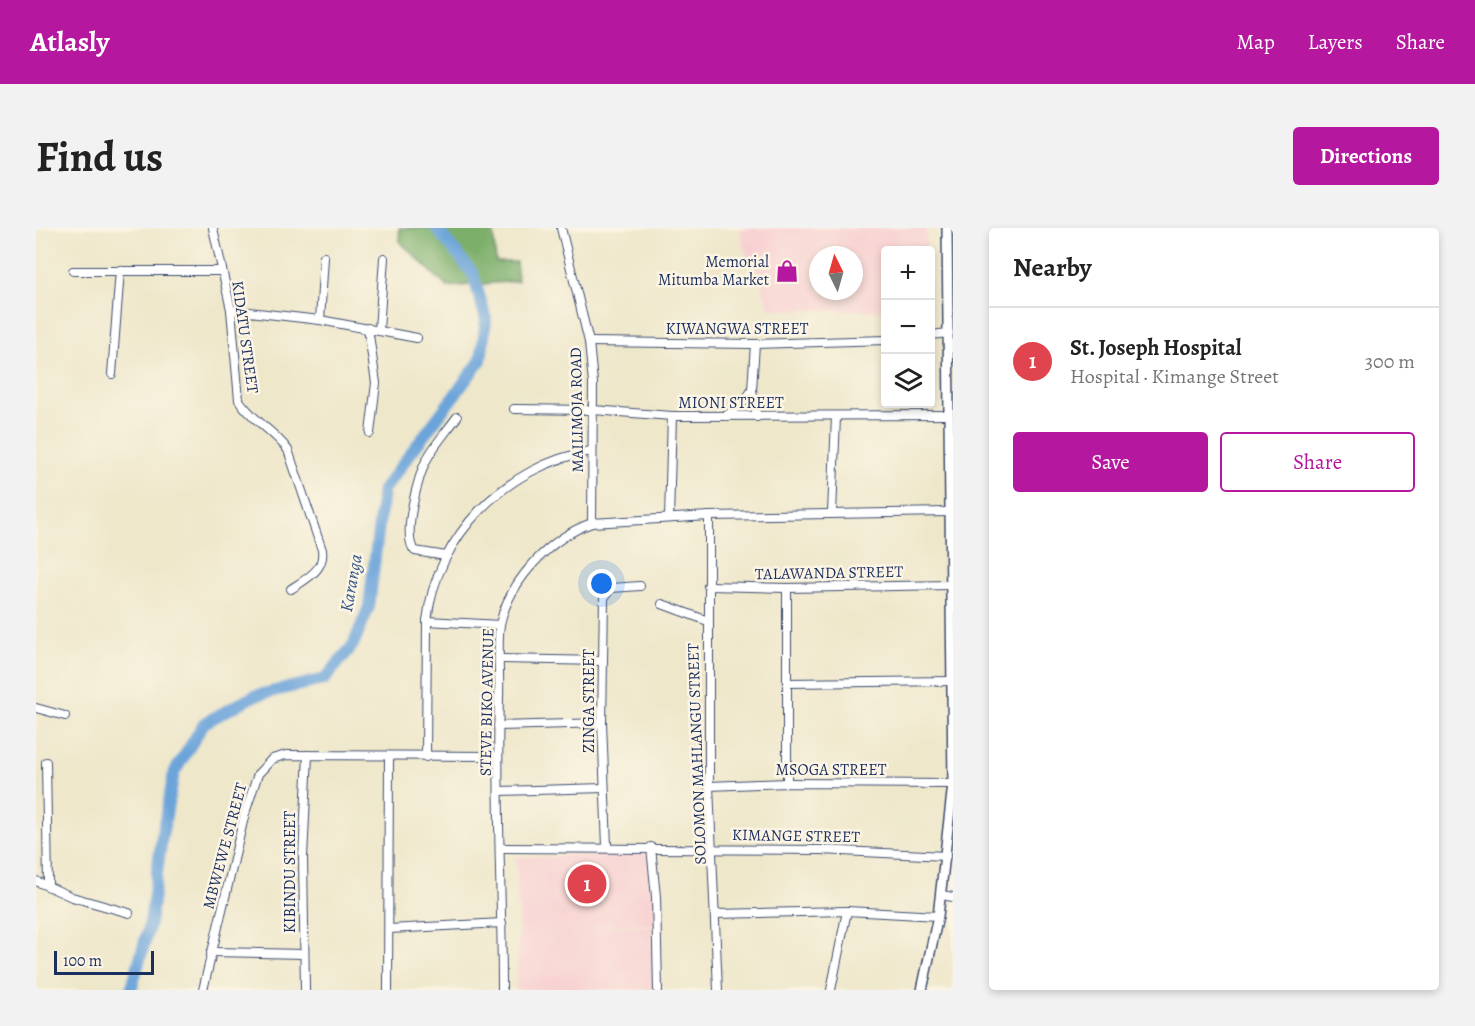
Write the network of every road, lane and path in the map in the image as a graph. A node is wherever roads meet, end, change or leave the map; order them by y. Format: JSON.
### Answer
{"nodes":[{"id":1,"x":213,"y":228,"type":"edge"},
{"id":2,"x":561,"y":228,"type":"edge"},
{"id":3,"x":947,"y":228,"type":"edge"},
{"id":4,"x":953,"y":229,"type":"edge"},
{"id":5,"x":324,"y":257,"type":"dead end"},
{"id":6,"x":384,"y":258,"type":"dead end"},
{"id":7,"x":950,"y":269,"type":"edge"},
{"id":8,"x":120,"y":270,"type":"junction"},
{"id":9,"x":73,"y":271,"type":"dead end"},
{"id":10,"x":222,"y":271,"type":"junction"},
{"id":11,"x":231,"y":310,"type":"junction"},
{"id":12,"x":320,"y":320,"type":"junction"},
{"id":13,"x":368,"y":328,"type":"junction"},
{"id":14,"x":379,"y":330,"type":"junction"},
{"id":15,"x":949,"y":333,"type":"junction"},
{"id":16,"x":935,"y":335,"type":"edge"},
{"id":17,"x":417,"y":338,"type":"dead end"},
{"id":18,"x":881,"y":340,"type":"edge"},
{"id":19,"x":589,"y":342,"type":"junction"},
{"id":20,"x":755,"y":344,"type":"junction"},
{"id":21,"x":112,"y":374,"type":"dead end"},
{"id":22,"x":951,"y":379,"type":"edge"},
{"id":23,"x":752,"y":390,"type":"junction"},
{"id":24,"x":514,"y":409,"type":"dead end"},
{"id":25,"x":593,"y":410,"type":"junction"},
{"id":26,"x":949,"y":415,"type":"junction"},
{"id":27,"x":672,"y":416,"type":"junction"},
{"id":28,"x":726,"y":416,"type":"junction"},
{"id":29,"x":457,"y":417,"type":"dead end"},
{"id":30,"x":757,"y":417,"type":"junction"},
{"id":31,"x":836,"y":417,"type":"junction"},
{"id":32,"x":370,"y":433,"type":"dead end"},
{"id":33,"x":591,"y":451,"type":"junction"},
{"id":34,"x":951,"y":471,"type":"edge"},
{"id":35,"x":949,"y":512,"type":"junction"},
{"id":36,"x":832,"y":513,"type":"junction"},
{"id":37,"x":709,"y":516,"type":"junction"},
{"id":38,"x":669,"y":518,"type":"junction"},
{"id":39,"x":592,"y":523,"type":"junction"},
{"id":40,"x":446,"y":556,"type":"junction"},
{"id":41,"x":951,"y":579,"type":"edge"},
{"id":42,"x":640,"y":586,"type":"dead end"},
{"id":43,"x":708,"y":586,"type":"junction"},
{"id":44,"x":788,"y":588,"type":"junction"},
{"id":45,"x":291,"y":589,"type":"dead end"},
{"id":46,"x":662,"y":604,"type":"dead end"},
{"id":47,"x":427,"y":621,"type":"junction"},
{"id":48,"x":708,"y":621,"type":"junction"},
{"id":49,"x":500,"y":625,"type":"junction"},
{"id":50,"x":501,"y":659,"type":"junction"},
{"id":51,"x":602,"y":661,"type":"junction"},
{"id":52,"x":952,"y":681,"type":"edge"},
{"id":53,"x":787,"y":683,"type":"junction"},
{"id":54,"x":36,"y":708,"type":"edge"},
{"id":55,"x":65,"y":716,"type":"dead end"},
{"id":56,"x":602,"y":723,"type":"junction"},
{"id":57,"x":498,"y":726,"type":"junction"},
{"id":58,"x":308,"y":755,"type":"junction"},
{"id":59,"x":497,"y":756,"type":"junction"},
{"id":60,"x":389,"y":757,"type":"junction"},
{"id":61,"x":426,"y":757,"type":"junction"},
{"id":62,"x":46,"y":762,"type":"dead end"},
{"id":63,"x":787,"y":783,"type":"junction"},
{"id":64,"x":953,"y":784,"type":"edge"},
{"id":65,"x":709,"y":786,"type":"junction"},
{"id":66,"x":604,"y":788,"type":"junction"},
{"id":67,"x":499,"y":791,"type":"junction"},
{"id":68,"x":607,"y":846,"type":"junction"},
{"id":69,"x":651,"y":847,"type":"junction"},
{"id":70,"x":501,"y":848,"type":"junction"},
{"id":71,"x":713,"y":848,"type":"junction"},
{"id":72,"x":946,"y":856,"type":"junction"},
{"id":73,"x":36,"y":880,"type":"edge"},
{"id":74,"x":48,"y":885,"type":"junction"},
{"id":75,"x":940,"y":895,"type":"junction"},
{"id":76,"x":953,"y":897,"type":"edge"},
{"id":77,"x":847,"y":911,"type":"junction"},
{"id":78,"x":129,"y":914,"type":"dead end"},
{"id":79,"x":716,"y":914,"type":"junction"},
{"id":80,"x":938,"y":916,"type":"junction"},
{"id":81,"x":502,"y":924,"type":"junction"},
{"id":82,"x":389,"y":929,"type":"junction"},
{"id":83,"x":211,"y":952,"type":"junction"},
{"id":84,"x":304,"y":954,"type":"junction"},
{"id":85,"x":203,"y":990,"type":"edge"},
{"id":86,"x":305,"y":990,"type":"edge"},
{"id":87,"x":388,"y":990,"type":"edge"},
{"id":88,"x":502,"y":990,"type":"edge"},
{"id":89,"x":658,"y":990,"type":"edge"},
{"id":90,"x":717,"y":990,"type":"edge"},
{"id":91,"x":831,"y":990,"type":"edge"},
{"id":92,"x":922,"y":990,"type":"edge"}],
"edges":[{"from":1,"to":10,"type":"street","name":"KIDATU STREET"},
{"from":2,"to":19,"type":"street","name":"MAILIMOJA ROAD"},
{"from":3,"to":4,"type":"street"},
{"from":3,"to":7,"type":"street"},
{"from":5,"to":12,"type":"street"},
{"from":6,"to":14,"type":"street"},
{"from":7,"to":15,"type":"street"},
{"from":8,"to":9,"type":"street"},
{"from":8,"to":10,"type":"street"},
{"from":8,"to":21,"type":"street"},
{"from":10,"to":11,"type":"street","name":"KIDATU STREET"},
{"from":11,"to":12,"type":"street"},
{"from":11,"to":45,"type":"street","name":"KIDATU STREET"},
{"from":12,"to":13,"type":"street"},
{"from":13,"to":14,"type":"street"},
{"from":13,"to":32,"type":"street"},
{"from":14,"to":17,"type":"street"},
{"from":15,"to":16,"type":"street"},
{"from":15,"to":22,"type":"street"},
{"from":18,"to":20,"type":"street","name":"KIWANGWA STREET"},
{"from":19,"to":20,"type":"street","name":"KIWANGWA STREET"},
{"from":19,"to":25,"type":"street","name":"MAILIMOJA ROAD"},
{"from":20,"to":23,"type":"street"},
{"from":22,"to":26,"type":"street"},
{"from":23,"to":28,"type":"street"},
{"from":23,"to":30,"type":"street"},
{"from":24,"to":25,"type":"street","name":"MIONI STREET"},
{"from":25,"to":27,"type":"street","name":"MIONI STREET"},
{"from":25,"to":33,"type":"street","name":"MAILIMOJA ROAD"},
{"from":26,"to":31,"type":"street","name":"MIONI STREET"},
{"from":26,"to":34,"type":"street"},
{"from":27,"to":28,"type":"street","name":"MIONI STREET"},
{"from":27,"to":38,"type":"street"},
{"from":28,"to":30,"type":"street","name":"MIONI STREET"},
{"from":29,"to":40,"type":"street"},
{"from":30,"to":31,"type":"street","name":"MIONI STREET"},
{"from":31,"to":36,"type":"street"},
{"from":33,"to":39,"type":"street","name":"MAILIMOJA ROAD"},
{"from":33,"to":40,"type":"street"},
{"from":34,"to":35,"type":"street"},
{"from":35,"to":36,"type":"street","name":"STEVE BIKO AVENUE"},
{"from":35,"to":41,"type":"street"},
{"from":36,"to":37,"type":"street","name":"STEVE BIKO AVENUE"},
{"from":37,"to":38,"type":"street","name":"STEVE BIKO AVENUE"},
{"from":37,"to":43,"type":"street","name":"SOLOMON MAHLANGU STREET"},
{"from":38,"to":39,"type":"street","name":"STEVE BIKO AVENUE"},
{"from":39,"to":49,"type":"street","name":"STEVE BIKO AVENUE"},
{"from":40,"to":47,"type":"street"},
{"from":41,"to":44,"type":"street","name":"TALAWANDA STREET"},
{"from":41,"to":52,"type":"street"},
{"from":42,"to":51,"type":"street","name":"ZINGA STREET"},
{"from":43,"to":44,"type":"street","name":"TALAWANDA STREET"},
{"from":43,"to":48,"type":"street","name":"SOLOMON MAHLANGU STREET"},
{"from":44,"to":53,"type":"street"},
{"from":46,"to":48,"type":"street"},
{"from":47,"to":49,"type":"street"},
{"from":47,"to":61,"type":"street"},
{"from":48,"to":65,"type":"street","name":"SOLOMON MAHLANGU STREET"},
{"from":49,"to":50,"type":"street","name":"STEVE BIKO AVENUE"},
{"from":50,"to":51,"type":"street"},
{"from":50,"to":57,"type":"street","name":"STEVE BIKO AVENUE"},
{"from":51,"to":56,"type":"street","name":"ZINGA STREET"},
{"from":52,"to":53,"type":"street"},
{"from":52,"to":64,"type":"street"},
{"from":53,"to":63,"type":"street"},
{"from":54,"to":55,"type":"street"},
{"from":56,"to":57,"type":"street"},
{"from":56,"to":66,"type":"street","name":"ZINGA STREET"},
{"from":57,"to":59,"type":"street","name":"STEVE BIKO AVENUE"},
{"from":58,"to":60,"type":"street","name":"MBWEWE STREET"},
{"from":58,"to":83,"type":"street","name":"MBWEWE STREET"},
{"from":58,"to":84,"type":"street","name":"KIBINDU STREET"},
{"from":59,"to":61,"type":"street","name":"MBWEWE STREET"},
{"from":59,"to":67,"type":"street","name":"STEVE BIKO AVENUE"},
{"from":60,"to":61,"type":"street","name":"MBWEWE STREET"},
{"from":60,"to":82,"type":"street"},
{"from":62,"to":74,"type":"street"},
{"from":63,"to":64,"type":"street","name":"MSOGA STREET"},
{"from":63,"to":65,"type":"street","name":"MSOGA STREET"},
{"from":64,"to":72,"type":"street"},
{"from":65,"to":71,"type":"street","name":"SOLOMON MAHLANGU STREET"},
{"from":66,"to":67,"type":"street"},
{"from":66,"to":68,"type":"street","name":"ZINGA STREET"},
{"from":67,"to":70,"type":"street","name":"STEVE BIKO AVENUE"},
{"from":68,"to":69,"type":"street","name":"KIMANGE STREET"},
{"from":68,"to":70,"type":"street","name":"KIMANGE STREET"},
{"from":69,"to":71,"type":"street","name":"KIMANGE STREET"},
{"from":69,"to":89,"type":"street"},
{"from":70,"to":81,"type":"street","name":"STEVE BIKO AVENUE"},
{"from":71,"to":72,"type":"street","name":"KIMANGE STREET"},
{"from":71,"to":79,"type":"street","name":"SOLOMON MAHLANGU STREET"},
{"from":72,"to":75,"type":"street"},
{"from":73,"to":74,"type":"street"},
{"from":74,"to":78,"type":"street"},
{"from":75,"to":76,"type":"street"},
{"from":75,"to":80,"type":"street"},
{"from":77,"to":79,"type":"street"},
{"from":77,"to":80,"type":"street"},
{"from":77,"to":91,"type":"street"},
{"from":79,"to":90,"type":"street","name":"SOLOMON MAHLANGU STREET"},
{"from":80,"to":92,"type":"street"},
{"from":81,"to":82,"type":"street"},
{"from":81,"to":88,"type":"street","name":"STEVE BIKO AVENUE"},
{"from":82,"to":87,"type":"street"},
{"from":83,"to":84,"type":"street"},
{"from":83,"to":85,"type":"street","name":"MBWEWE STREET"},
{"from":84,"to":86,"type":"street","name":"KIBINDU STREET"}]}
